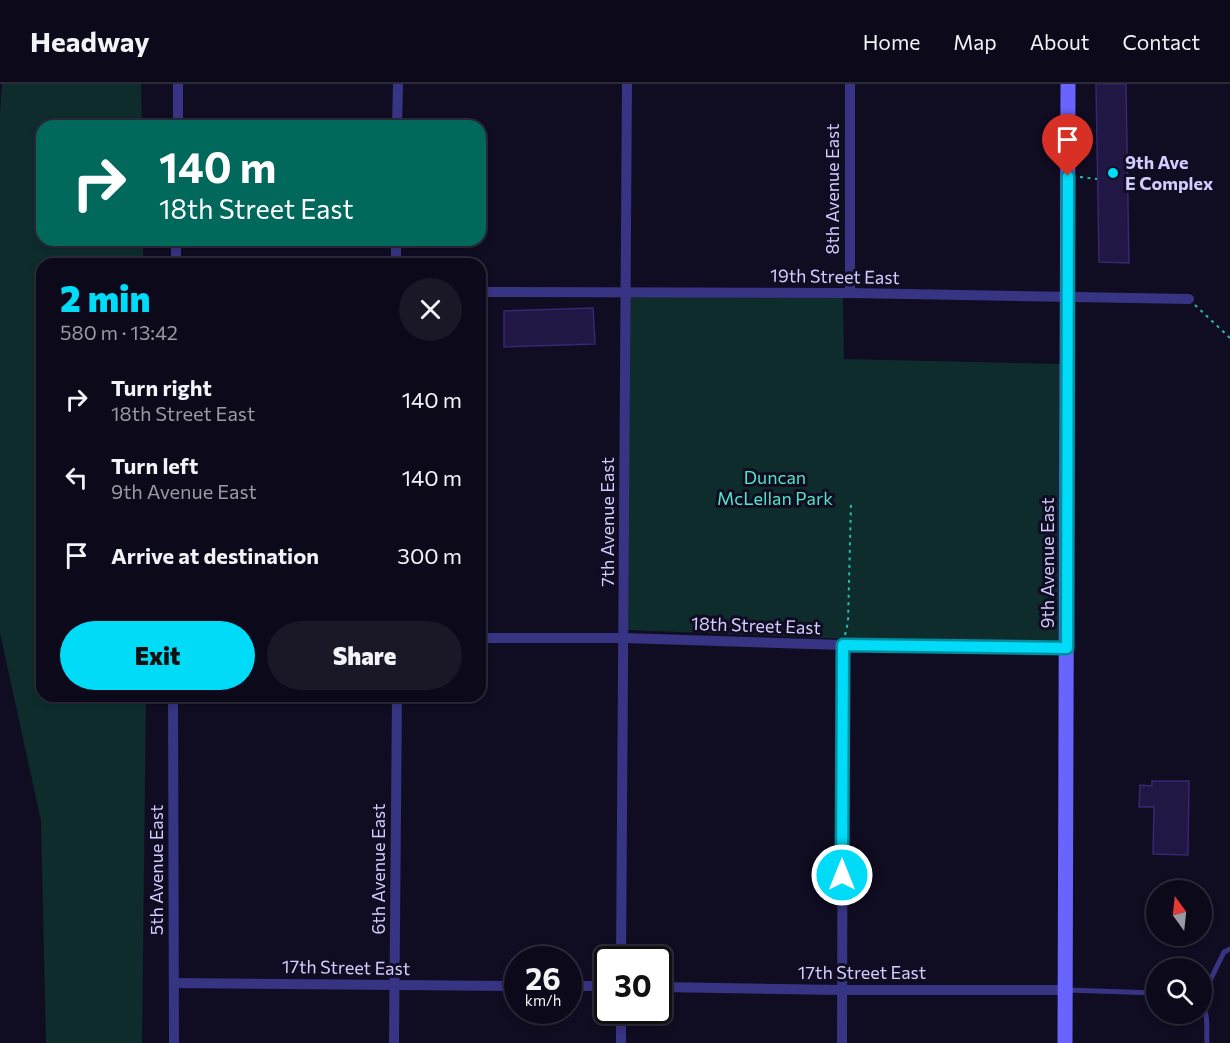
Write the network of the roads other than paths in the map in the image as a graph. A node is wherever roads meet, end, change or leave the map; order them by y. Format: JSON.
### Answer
{"nodes":[{"id":1,"x":178,"y":84,"type":"edge"},
{"id":2,"x":398,"y":84,"type":"edge"},
{"id":3,"x":627,"y":84,"type":"edge"},
{"id":4,"x":850,"y":84,"type":"edge"},
{"id":5,"x":1068,"y":84,"type":"edge"},
{"id":6,"x":178,"y":120,"type":"edge"},
{"id":7,"x":398,"y":120,"type":"edge"},
{"id":8,"x":486,"y":292,"type":"edge"},
{"id":9,"x":625,"y":293,"type":"junction"},
{"id":10,"x":850,"y":293,"type":"junction"},
{"id":11,"x":1068,"y":299,"type":"junction"},
{"id":12,"x":1189,"y":299,"type":"road end"},
{"id":13,"x":486,"y":638,"type":"edge"},
{"id":14,"x":624,"y":638,"type":"junction"},
{"id":15,"x":843,"y":645,"type":"junction"},
{"id":16,"x":1067,"y":648,"type":"junction"},
{"id":17,"x":173,"y":702,"type":"edge"},
{"id":18,"x":397,"y":702,"type":"edge"},
{"id":19,"x":621,"y":946,"type":"edge"},
{"id":20,"x":1230,"y":949,"type":"edge"},
{"id":21,"x":1212,"y":977,"type":"edge"},
{"id":22,"x":174,"y":983,"type":"junction"},
{"id":23,"x":394,"y":985,"type":"junction"},
{"id":24,"x":504,"y":986,"type":"edge"},
{"id":25,"x":672,"y":987,"type":"edge"},
{"id":26,"x":841,"y":990,"type":"junction"},
{"id":27,"x":1065,"y":990,"type":"junction"},
{"id":28,"x":1146,"y":993,"type":"edge"},
{"id":29,"x":621,"y":1024,"type":"edge"},
{"id":30,"x":1206,"y":1024,"type":"edge"},
{"id":31,"x":174,"y":1043,"type":"edge"},
{"id":32,"x":394,"y":1043,"type":"edge"},
{"id":33,"x":621,"y":1043,"type":"edge"},
{"id":34,"x":842,"y":1043,"type":"edge"},
{"id":35,"x":1065,"y":1043,"type":"edge"},
{"id":36,"x":1207,"y":1043,"type":"edge"}],
"edges":[{"from":1,"to":6,"type":"street"},
{"from":2,"to":7,"type":"street"},
{"from":3,"to":9,"type":"street","name":"7th Avenue East"},
{"from":4,"to":10,"type":"street","name":"8th Avenue East"},
{"from":5,"to":11,"type":"street","name":"9th Avenue East"},
{"from":8,"to":9,"type":"street","name":"19th Street East"},
{"from":9,"to":10,"type":"street","name":"19th Street East"},
{"from":9,"to":14,"type":"street","name":"7th Avenue East"},
{"from":10,"to":11,"type":"street","name":"19th Street East"},
{"from":11,"to":12,"type":"street","name":"19th Street East"},
{"from":11,"to":16,"type":"street","name":"9th Avenue East"},
{"from":13,"to":14,"type":"street","name":"18th Street East"},
{"from":14,"to":15,"type":"street","name":"18th Street East"},
{"from":14,"to":19,"type":"street","name":"7th Avenue East"},
{"from":15,"to":16,"type":"street","name":"18th Street East"},
{"from":15,"to":26,"type":"street"},
{"from":16,"to":27,"type":"street","name":"9th Avenue East"},
{"from":17,"to":22,"type":"street","name":"5th Avenue East"},
{"from":18,"to":23,"type":"street","name":"6th Avenue East"},
{"from":20,"to":21,"type":"lane"},
{"from":22,"to":23,"type":"street","name":"17th Street East"},
{"from":22,"to":31,"type":"street","name":"5th Avenue East"},
{"from":23,"to":24,"type":"street","name":"17th Street East"},
{"from":23,"to":32,"type":"street","name":"6th Avenue East"},
{"from":25,"to":26,"type":"street","name":"17th Street East"},
{"from":26,"to":27,"type":"street","name":"17th Street East"},
{"from":26,"to":34,"type":"street"},
{"from":27,"to":28,"type":"lane"},
{"from":27,"to":35,"type":"street","name":"9th Avenue East"},
{"from":29,"to":33,"type":"street"},
{"from":30,"to":36,"type":"lane"}]}
